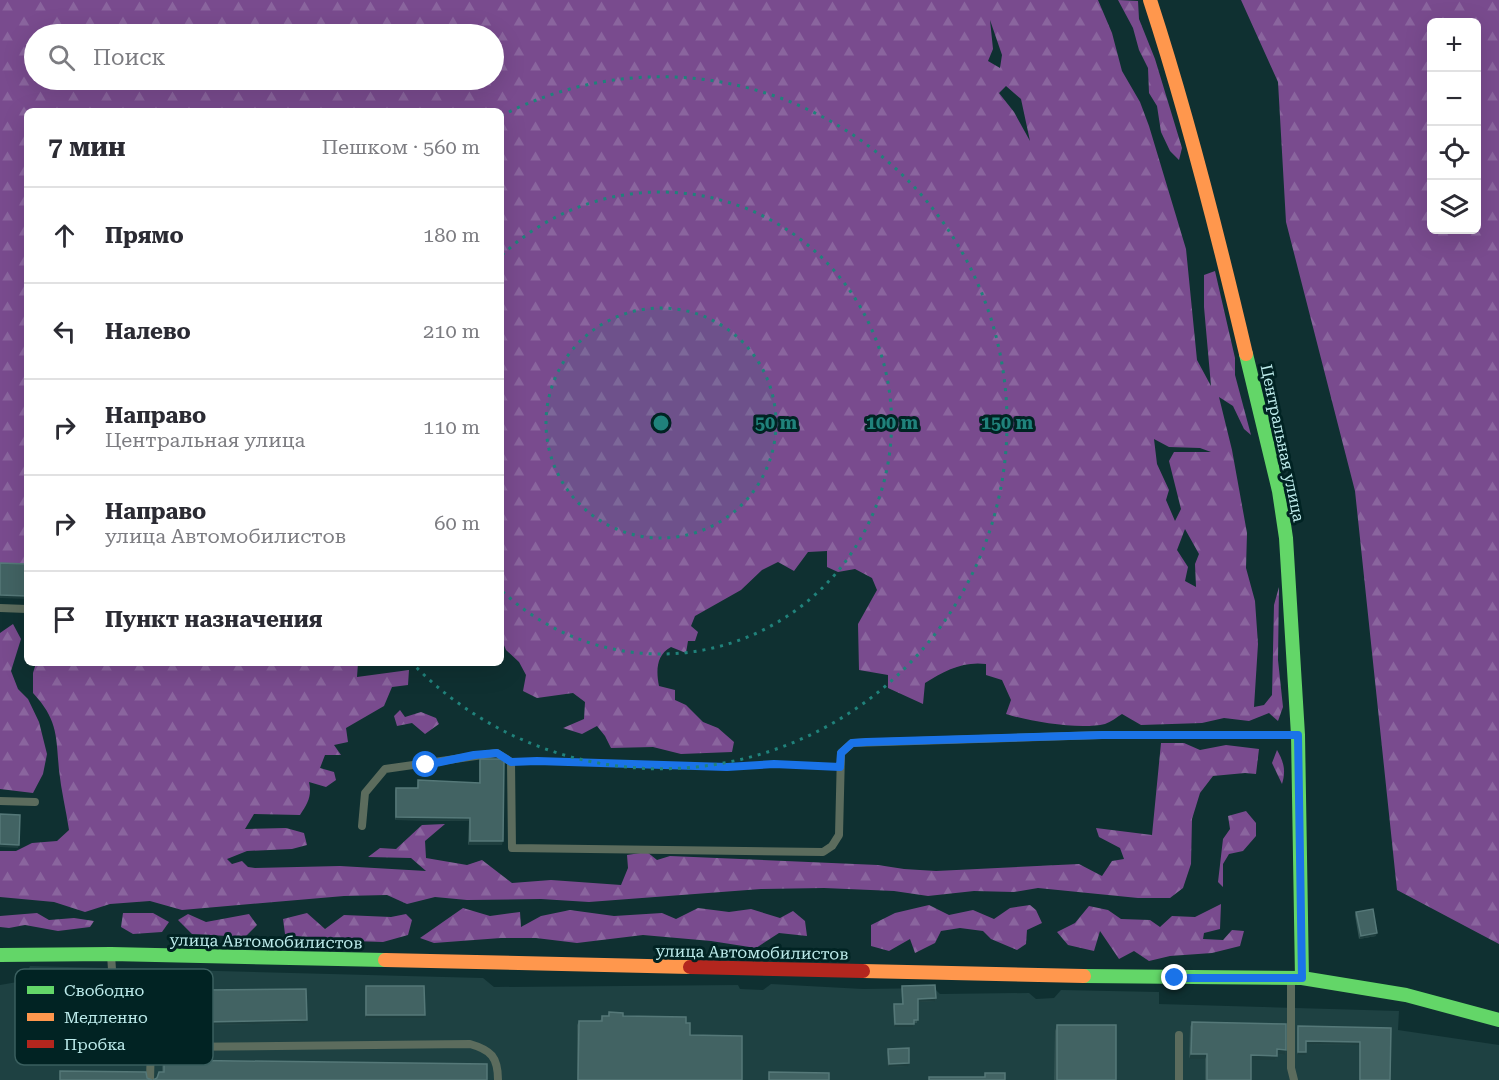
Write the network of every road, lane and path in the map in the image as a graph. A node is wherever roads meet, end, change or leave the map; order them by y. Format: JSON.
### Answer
{"nodes":[{"id":1,"x":1150,"y":0,"type":"edge"},
{"id":2,"x":0,"y":608,"type":"edge"},
{"id":3,"x":24,"y":609,"type":"edge"},
{"id":4,"x":1298,"y":735,"type":"junction"},
{"id":5,"x":511,"y":762,"type":"junction"},
{"id":6,"x":840,"y":767,"type":"junction"},
{"id":7,"x":0,"y":801,"type":"edge"},
{"id":8,"x":35,"y":802,"type":"dead end"},
{"id":9,"x":362,"y":826,"type":"dead end"},
{"id":10,"x":111,"y":954,"type":"junction"},
{"id":11,"x":0,"y":955,"type":"edge"},
{"id":12,"x":112,"y":969,"type":"edge"},
{"id":13,"x":1297,"y":978,"type":"junction"},
{"id":14,"x":1499,"y":1020,"type":"edge"},
{"id":15,"x":1179,"y":1035,"type":"dead end"},
{"id":16,"x":213,"y":1047,"type":"edge"},
{"id":17,"x":150,"y":1065,"type":"edge"},
{"id":18,"x":150,"y":1080,"type":"edge"},
{"id":19,"x":498,"y":1080,"type":"edge"},
{"id":20,"x":1179,"y":1080,"type":"edge"},
{"id":21,"x":1294,"y":1080,"type":"edge"}],
"edges":[{"from":1,"to":4,"type":"street","name":"Центральная улица"},
{"from":2,"to":3,"type":"lane"},
{"from":4,"to":6,"type":"lane"},
{"from":4,"to":13,"type":"street","name":"Центральная улица"},
{"from":5,"to":6,"type":"path"},
{"from":5,"to":6,"type":"lane"},
{"from":5,"to":9,"type":"lane"},
{"from":7,"to":8,"type":"lane"},
{"from":10,"to":11,"type":"street","name":"улица Автомобилистов"},
{"from":10,"to":12,"type":"lane"},
{"from":10,"to":13,"type":"street","name":"улица Автомобилистов"},
{"from":13,"to":14,"type":"street","name":"улица Автомобилистов"},
{"from":13,"to":21,"type":"lane"},
{"from":15,"to":20,"type":"lane"},
{"from":16,"to":19,"type":"lane"},
{"from":17,"to":18,"type":"lane"}]}
